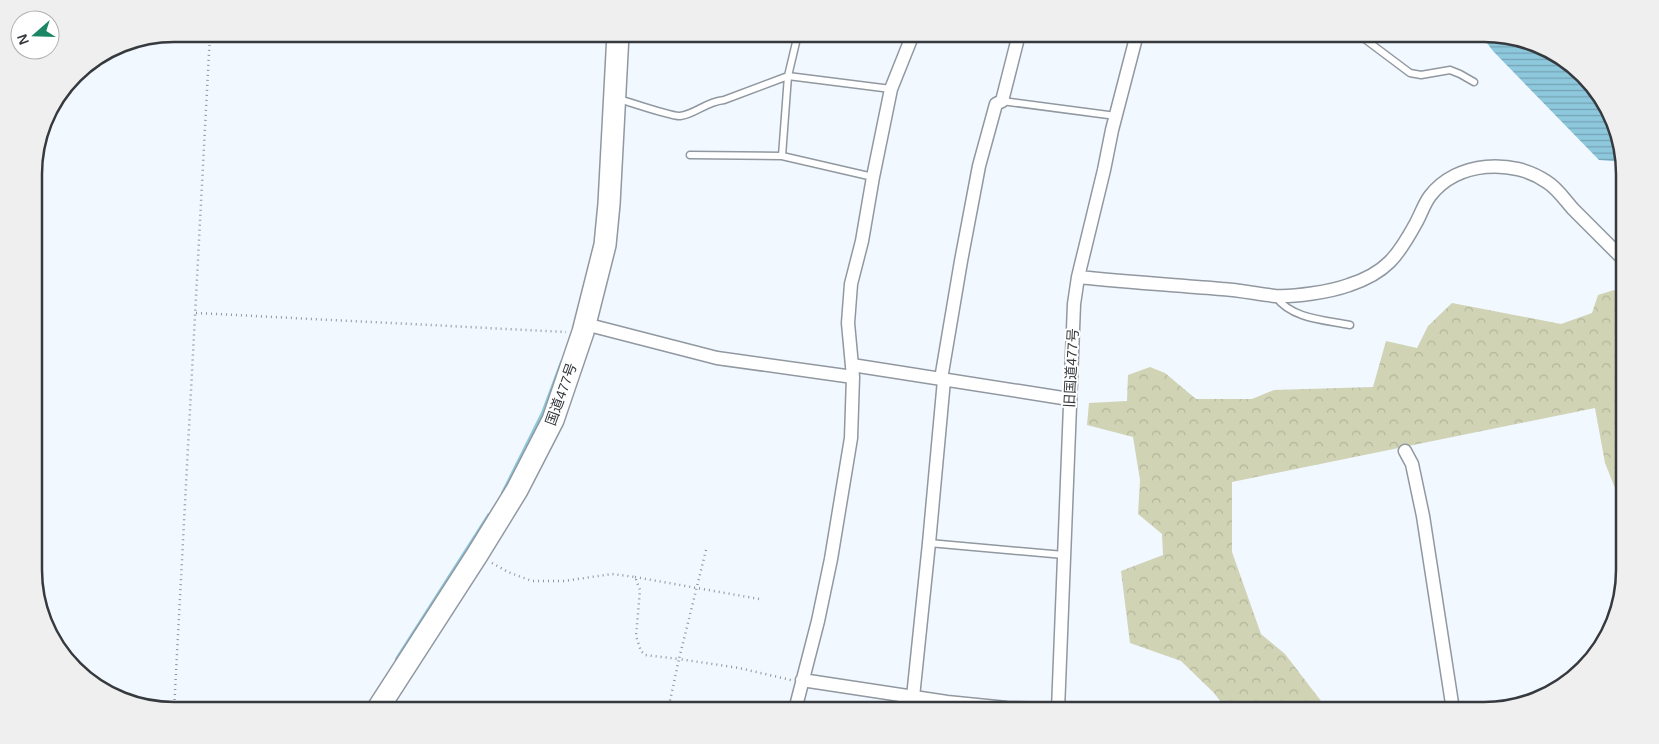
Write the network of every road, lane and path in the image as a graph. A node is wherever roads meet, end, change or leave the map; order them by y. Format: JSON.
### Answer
{"nodes":[{"id":1,"x":910,"y":42,"type":"edge"},
{"id":2,"x":1017,"y":42,"type":"edge"},
{"id":3,"x":1134,"y":42,"type":"edge"},
{"id":4,"x":1369,"y":42,"type":"edge"},
{"id":5,"x":210,"y":43,"type":"edge"},
{"id":6,"x":617,"y":43,"type":"edge"},
{"id":7,"x":796,"y":43,"type":"edge"},
{"id":8,"x":788,"y":76,"type":"junction"},
{"id":9,"x":1474,"y":82,"type":"dead end"},
{"id":10,"x":891,"y":89,"type":"junction"},
{"id":11,"x":614,"y":98,"type":"junction"},
{"id":12,"x":1002,"y":101,"type":"junction"},
{"id":13,"x":1116,"y":116,"type":"junction"},
{"id":14,"x":690,"y":155,"type":"dead end"},
{"id":15,"x":782,"y":156,"type":"junction"},
{"id":16,"x":873,"y":177,"type":"junction"},
{"id":17,"x":1616,"y":252,"type":"edge"},
{"id":18,"x":1078,"y":277,"type":"junction"},
{"id":19,"x":1275,"y":296,"type":"junction"},
{"id":20,"x":196,"y":313,"type":"junction"},
{"id":21,"x":1350,"y":325,"type":"dead end"},
{"id":22,"x":584,"y":328,"type":"junction"},
{"id":23,"x":852,"y":371,"type":"junction"},
{"id":24,"x":942,"y":380,"type":"junction"},
{"id":25,"x":1069,"y":399,"type":"junction"},
{"id":26,"x":1405,"y":451,"type":"dead end"},
{"id":27,"x":929,"y":543,"type":"junction"},
{"id":28,"x":706,"y":550,"type":"dead end"},
{"id":29,"x":1064,"y":555,"type":"junction"},
{"id":30,"x":477,"y":556,"type":"junction"},
{"id":31,"x":635,"y":577,"type":"junction"},
{"id":32,"x":697,"y":589,"type":"junction"},
{"id":33,"x":759,"y":599,"type":"dead end"},
{"id":34,"x":679,"y":659,"type":"junction"},
{"id":35,"x":801,"y":681,"type":"junction"},
{"id":36,"x":912,"y":697,"type":"junction"},
{"id":37,"x":904,"y":701,"type":"edge"},
{"id":38,"x":950,"y":701,"type":"edge"},
{"id":39,"x":1058,"y":701,"type":"edge"},
{"id":40,"x":1452,"y":701,"type":"edge"},
{"id":41,"x":174,"y":702,"type":"edge"},
{"id":42,"x":382,"y":702,"type":"edge"},
{"id":43,"x":670,"y":702,"type":"edge"},
{"id":44,"x":797,"y":702,"type":"edge"}],
"edges":[{"from":1,"to":10,"type":"street"},
{"from":2,"to":12,"type":"street"},
{"from":3,"to":13,"type":"street","name":"旧国道477号"},
{"from":4,"to":9,"type":"lane"},
{"from":5,"to":20,"type":"path"},
{"from":6,"to":11,"type":"highway","name":"国道477号"},
{"from":7,"to":8,"type":"lane"},
{"from":8,"to":10,"type":"lane"},
{"from":8,"to":11,"type":"lane"},
{"from":8,"to":15,"type":"lane"},
{"from":10,"to":16,"type":"street"},
{"from":11,"to":22,"type":"highway","name":"国道477号"},
{"from":12,"to":13,"type":"lane"},
{"from":12,"to":24,"type":"street"},
{"from":13,"to":18,"type":"street","name":"旧国道477号"},
{"from":14,"to":15,"type":"lane"},
{"from":15,"to":16,"type":"lane"},
{"from":16,"to":23,"type":"street"},
{"from":17,"to":19,"type":"street"},
{"from":18,"to":19,"type":"street"},
{"from":18,"to":25,"type":"street","name":"旧国道477号"},
{"from":19,"to":21,"type":"lane"},
{"from":20,"to":22,"type":"path"},
{"from":20,"to":41,"type":"path"},
{"from":22,"to":23,"type":"street"},
{"from":22,"to":30,"type":"highway","name":"国道477号"},
{"from":23,"to":24,"type":"street"},
{"from":23,"to":35,"type":"street"},
{"from":24,"to":25,"type":"street"},
{"from":24,"to":27,"type":"street"},
{"from":25,"to":29,"type":"street","name":"旧国道477号"},
{"from":26,"to":40,"type":"street"},
{"from":27,"to":29,"type":"lane"},
{"from":27,"to":36,"type":"street"},
{"from":28,"to":32,"type":"path"},
{"from":29,"to":39,"type":"street","name":"旧国道477号"},
{"from":30,"to":31,"type":"path"},
{"from":30,"to":42,"type":"highway","name":"国道477号"},
{"from":31,"to":32,"type":"path"},
{"from":31,"to":34,"type":"path"},
{"from":32,"to":33,"type":"path"},
{"from":32,"to":34,"type":"path"},
{"from":34,"to":35,"type":"path"},
{"from":34,"to":43,"type":"path"},
{"from":35,"to":36,"type":"street"},
{"from":35,"to":44,"type":"street"},
{"from":36,"to":37,"type":"street"},
{"from":36,"to":38,"type":"street"}]}
